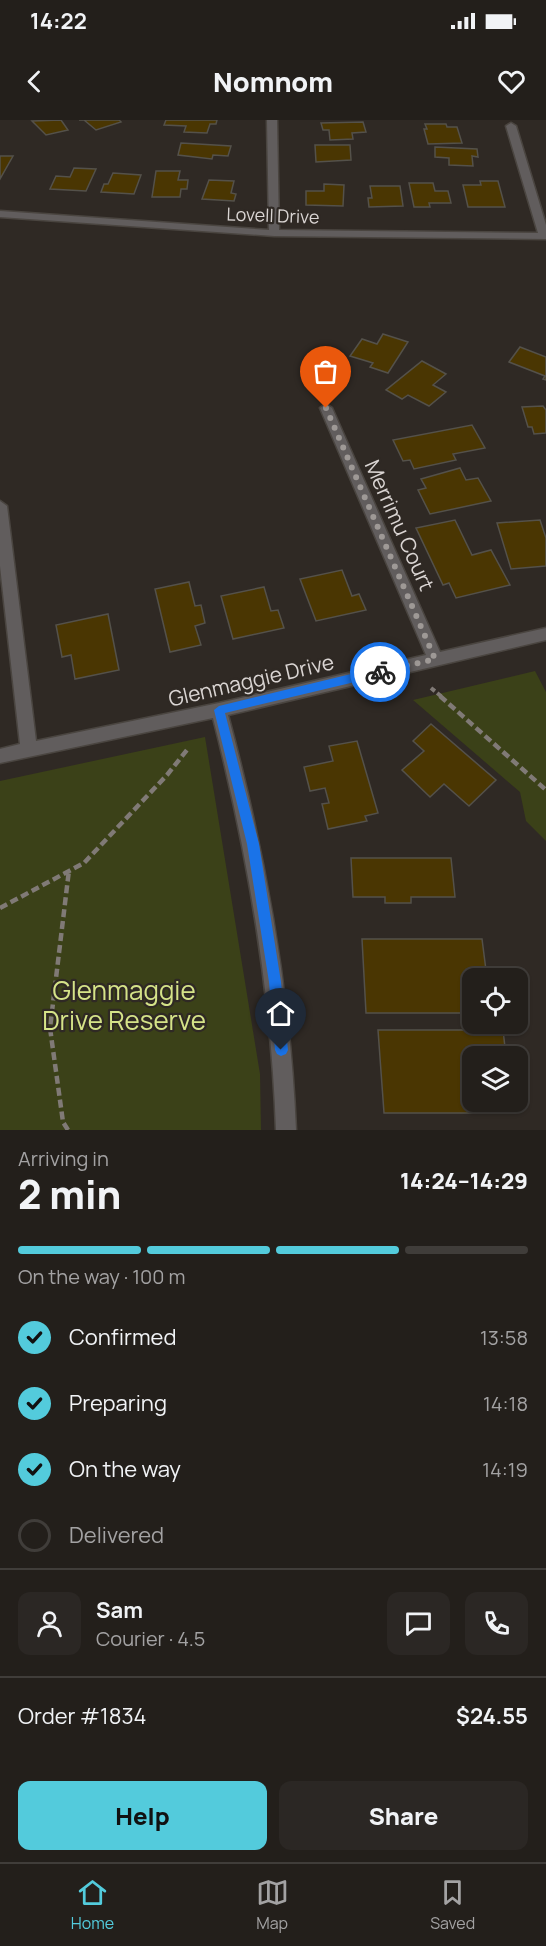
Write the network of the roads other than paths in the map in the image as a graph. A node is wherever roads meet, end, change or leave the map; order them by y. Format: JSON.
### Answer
{"nodes":[{"id":1,"x":272,"y":120,"type":"edge"},
{"id":2,"x":511,"y":126,"type":"dead end"},
{"id":3,"x":0,"y":214,"type":"edge"},
{"id":4,"x":274,"y":232,"type":"junction"},
{"id":5,"x":545,"y":236,"type":"edge"},
{"id":6,"x":326,"y":408,"type":"dead end"},
{"id":7,"x":0,"y":506,"type":"edge"},
{"id":8,"x":546,"y":634,"type":"edge"},
{"id":9,"x":435,"y":659,"type":"junction"},
{"id":10,"x":219,"y":710,"type":"junction"},
{"id":11,"x":29,"y":749,"type":"junction"},
{"id":12,"x":0,"y":756,"type":"edge"},
{"id":13,"x":286,"y":1130,"type":"edge"}],
"edges":[{"from":1,"to":4,"type":"street"},
{"from":2,"to":5,"type":"street"},
{"from":3,"to":4,"type":"street","name":"Lovell Drive"},
{"from":4,"to":5,"type":"street","name":"Lovell Drive"},
{"from":6,"to":9,"type":"street","name":"Merrimu Court"},
{"from":7,"to":11,"type":"street"},
{"from":8,"to":9,"type":"street","name":"Glenmaggie Drive"},
{"from":9,"to":10,"type":"street","name":"Glenmaggie Drive"},
{"from":10,"to":11,"type":"street","name":"Glenmaggie Drive"},
{"from":10,"to":13,"type":"street"},
{"from":11,"to":12,"type":"street","name":"Glenmaggie Drive"}]}
